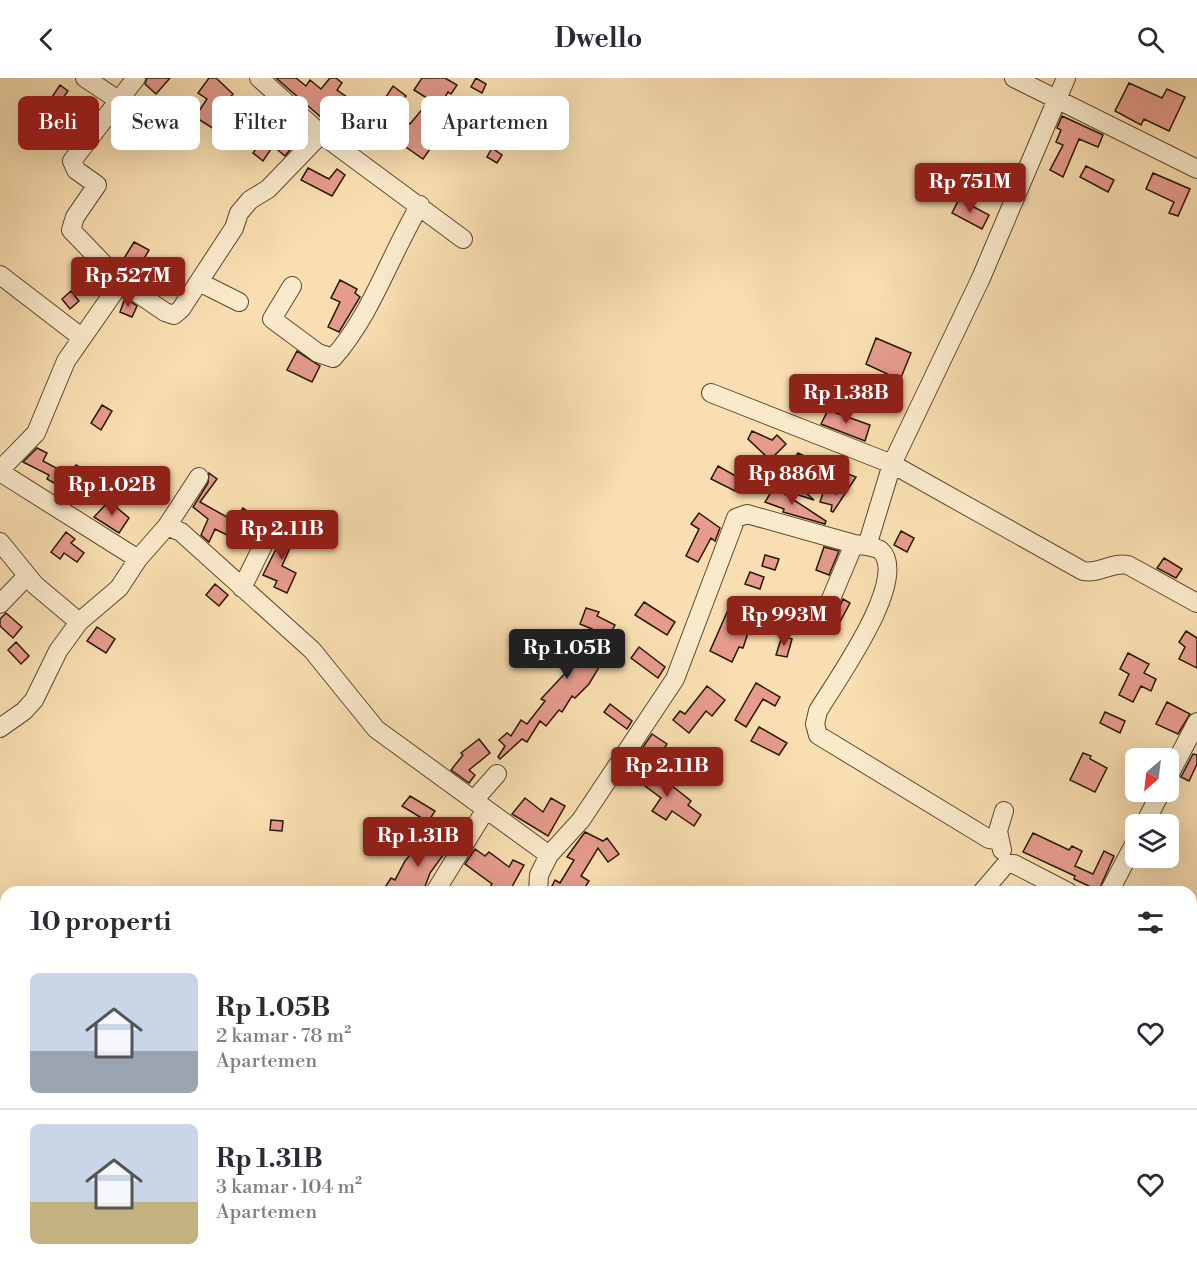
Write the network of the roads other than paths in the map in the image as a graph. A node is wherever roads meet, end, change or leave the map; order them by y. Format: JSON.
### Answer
{"nodes":[{"id":1,"x":85,"y":78,"type":"edge"},
{"id":2,"x":136,"y":78,"type":"edge"},
{"id":3,"x":259,"y":78,"type":"edge"},
{"id":4,"x":1014,"y":78,"type":"edge"},
{"id":5,"x":1066,"y":78,"type":"edge"},
{"id":6,"x":111,"y":96,"type":"edge"},
{"id":7,"x":120,"y":96,"type":"edge"},
{"id":8,"x":1056,"y":99,"type":"junction"},
{"id":9,"x":111,"y":108,"type":"edge"},
{"id":10,"x":320,"y":133,"type":"edge"},
{"id":11,"x":320,"y":135,"type":"edge"},
{"id":12,"x":343,"y":150,"type":"edge"},
{"id":13,"x":1197,"y":169,"type":"edge"},
{"id":14,"x":420,"y":205,"type":"junction"},
{"id":15,"x":463,"y":239,"type":"dead end"},
{"id":16,"x":0,"y":275,"type":"edge"},
{"id":17,"x":121,"y":282,"type":"junction"},
{"id":18,"x":199,"y":282,"type":"junction"},
{"id":19,"x":292,"y":286,"type":"dead end"},
{"id":20,"x":239,"y":302,"type":"dead end"},
{"id":21,"x":81,"y":337,"type":"junction"},
{"id":22,"x":711,"y":393,"type":"dead end"},
{"id":23,"x":891,"y":464,"type":"junction"},
{"id":24,"x":0,"y":471,"type":"edge"},
{"id":25,"x":199,"y":477,"type":"dead end"},
{"id":26,"x":167,"y":526,"type":"junction"},
{"id":27,"x":270,"y":531,"type":"dead end"},
{"id":28,"x":0,"y":543,"type":"edge"},
{"id":29,"x":860,"y":545,"type":"junction"},
{"id":30,"x":138,"y":559,"type":"junction"},
{"id":31,"x":27,"y":576,"type":"junction"},
{"id":32,"x":242,"y":588,"type":"junction"},
{"id":33,"x":1197,"y":603,"type":"edge"},
{"id":34,"x":0,"y":604,"type":"edge"},
{"id":35,"x":79,"y":622,"type":"junction"},
{"id":36,"x":820,"y":625,"type":"dead end"},
{"id":37,"x":1197,"y":722,"type":"edge"},
{"id":38,"x":0,"y":728,"type":"edge"},
{"id":39,"x":1179,"y":756,"type":"edge"},
{"id":40,"x":496,"y":774,"type":"dead end"},
{"id":41,"x":480,"y":805,"type":"junction"},
{"id":42,"x":1004,"y":811,"type":"dead end"},
{"id":43,"x":1000,"y":841,"type":"junction"},
{"id":44,"x":549,"y":855,"type":"junction"},
{"id":45,"x":1125,"y":862,"type":"edge"},
{"id":46,"x":1006,"y":864,"type":"junction"},
{"id":47,"x":438,"y":886,"type":"edge"},
{"id":48,"x":538,"y":886,"type":"edge"},
{"id":49,"x":987,"y":886,"type":"edge"},
{"id":50,"x":1056,"y":886,"type":"edge"},
{"id":51,"x":1112,"y":886,"type":"edge"}],
"edges":[{"from":1,"to":6,"type":"street"},
{"from":2,"to":7,"type":"street"},
{"from":3,"to":10,"type":"street"},
{"from":4,"to":8,"type":"street"},
{"from":5,"to":8,"type":"street"},
{"from":8,"to":13,"type":"street"},
{"from":8,"to":23,"type":"street"},
{"from":9,"to":17,"type":"street"},
{"from":11,"to":18,"type":"street"},
{"from":12,"to":14,"type":"street"},
{"from":14,"to":15,"type":"street"},
{"from":14,"to":19,"type":"street"},
{"from":16,"to":21,"type":"street"},
{"from":17,"to":18,"type":"street"},
{"from":17,"to":21,"type":"street"},
{"from":18,"to":20,"type":"street"},
{"from":21,"to":24,"type":"street"},
{"from":22,"to":23,"type":"street"},
{"from":23,"to":29,"type":"street"},
{"from":23,"to":33,"type":"street"},
{"from":24,"to":30,"type":"street"},
{"from":25,"to":26,"type":"street"},
{"from":26,"to":30,"type":"street"},
{"from":26,"to":32,"type":"street"},
{"from":27,"to":32,"type":"street"},
{"from":28,"to":31,"type":"street"},
{"from":29,"to":36,"type":"street"},
{"from":29,"to":43,"type":"street"},
{"from":29,"to":44,"type":"street"},
{"from":30,"to":35,"type":"street"},
{"from":31,"to":34,"type":"street"},
{"from":31,"to":35,"type":"street"},
{"from":32,"to":41,"type":"street"},
{"from":35,"to":38,"type":"street"},
{"from":37,"to":39,"type":"street"},
{"from":40,"to":41,"type":"street"},
{"from":41,"to":44,"type":"street"},
{"from":41,"to":47,"type":"street"},
{"from":42,"to":43,"type":"street"},
{"from":43,"to":46,"type":"street"},
{"from":44,"to":48,"type":"street"},
{"from":45,"to":51,"type":"street"},
{"from":46,"to":49,"type":"street"},
{"from":46,"to":50,"type":"street"}]}
